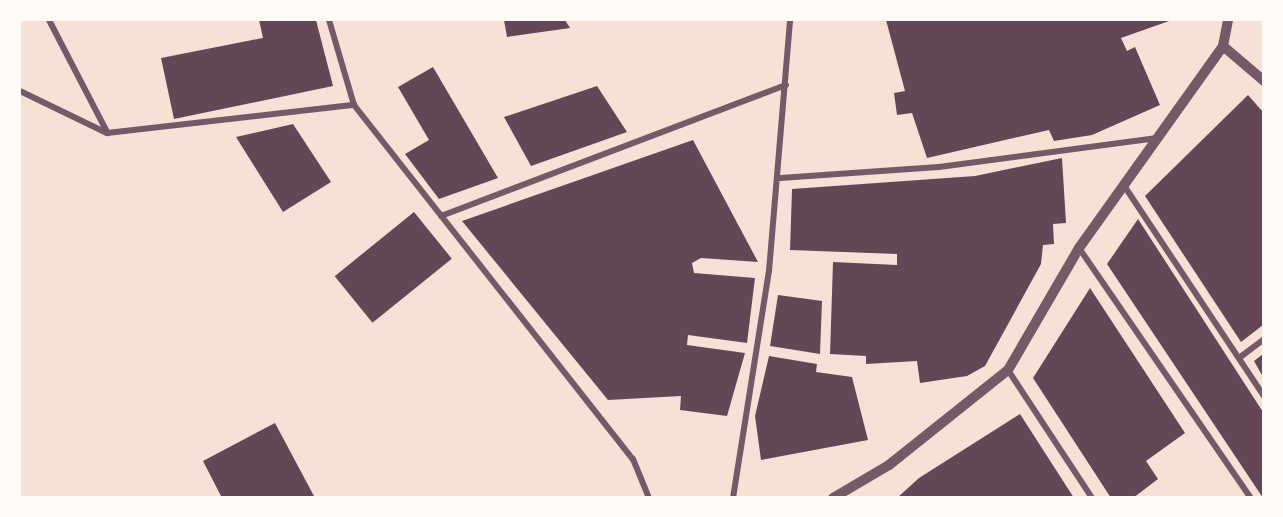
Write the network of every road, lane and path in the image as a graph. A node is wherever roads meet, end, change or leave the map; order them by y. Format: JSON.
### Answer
{"nodes":[{"id":1,"x":49,"y":20,"type":"edge"},
{"id":2,"x":329,"y":20,"type":"edge"},
{"id":3,"x":789,"y":20,"type":"edge"},
{"id":4,"x":1228,"y":20,"type":"edge"},
{"id":5,"x":1223,"y":46,"type":"junction"},
{"id":6,"x":1263,"y":81,"type":"edge"},
{"id":7,"x":786,"y":85,"type":"junction"},
{"id":8,"x":20,"y":91,"type":"edge"},
{"id":9,"x":354,"y":105,"type":"junction"},
{"id":10,"x":107,"y":133,"type":"junction"},
{"id":11,"x":1156,"y":138,"type":"junction"},
{"id":12,"x":780,"y":178,"type":"junction"},
{"id":13,"x":1122,"y":183,"type":"junction"},
{"id":14,"x":441,"y":216,"type":"junction"},
{"id":15,"x":1079,"y":248,"type":"junction"},
{"id":16,"x":1263,"y":339,"type":"edge"},
{"id":17,"x":1239,"y":358,"type":"junction"},
{"id":18,"x":1008,"y":370,"type":"junction"},
{"id":19,"x":1263,"y":396,"type":"edge"},
{"id":20,"x":649,"y":498,"type":"edge"},
{"id":21,"x":733,"y":498,"type":"edge"},
{"id":22,"x":833,"y":498,"type":"edge"},
{"id":23,"x":1092,"y":498,"type":"edge"},
{"id":24,"x":1251,"y":498,"type":"edge"}],
"edges":[{"from":1,"to":10,"type":"street"},
{"from":2,"to":9,"type":"street"},
{"from":3,"to":7,"type":"street"},
{"from":4,"to":5,"type":"street"},
{"from":5,"to":6,"type":"street"},
{"from":5,"to":11,"type":"street"},
{"from":7,"to":12,"type":"street"},
{"from":7,"to":14,"type":"street"},
{"from":8,"to":10,"type":"street"},
{"from":9,"to":10,"type":"street"},
{"from":9,"to":14,"type":"street"},
{"from":11,"to":12,"type":"street"},
{"from":11,"to":13,"type":"street"},
{"from":12,"to":21,"type":"street"},
{"from":13,"to":15,"type":"street"},
{"from":13,"to":17,"type":"street"},
{"from":14,"to":20,"type":"street"},
{"from":15,"to":18,"type":"street"},
{"from":15,"to":24,"type":"street"},
{"from":16,"to":17,"type":"street"},
{"from":17,"to":19,"type":"street"},
{"from":18,"to":22,"type":"street"},
{"from":18,"to":23,"type":"street"}]}
